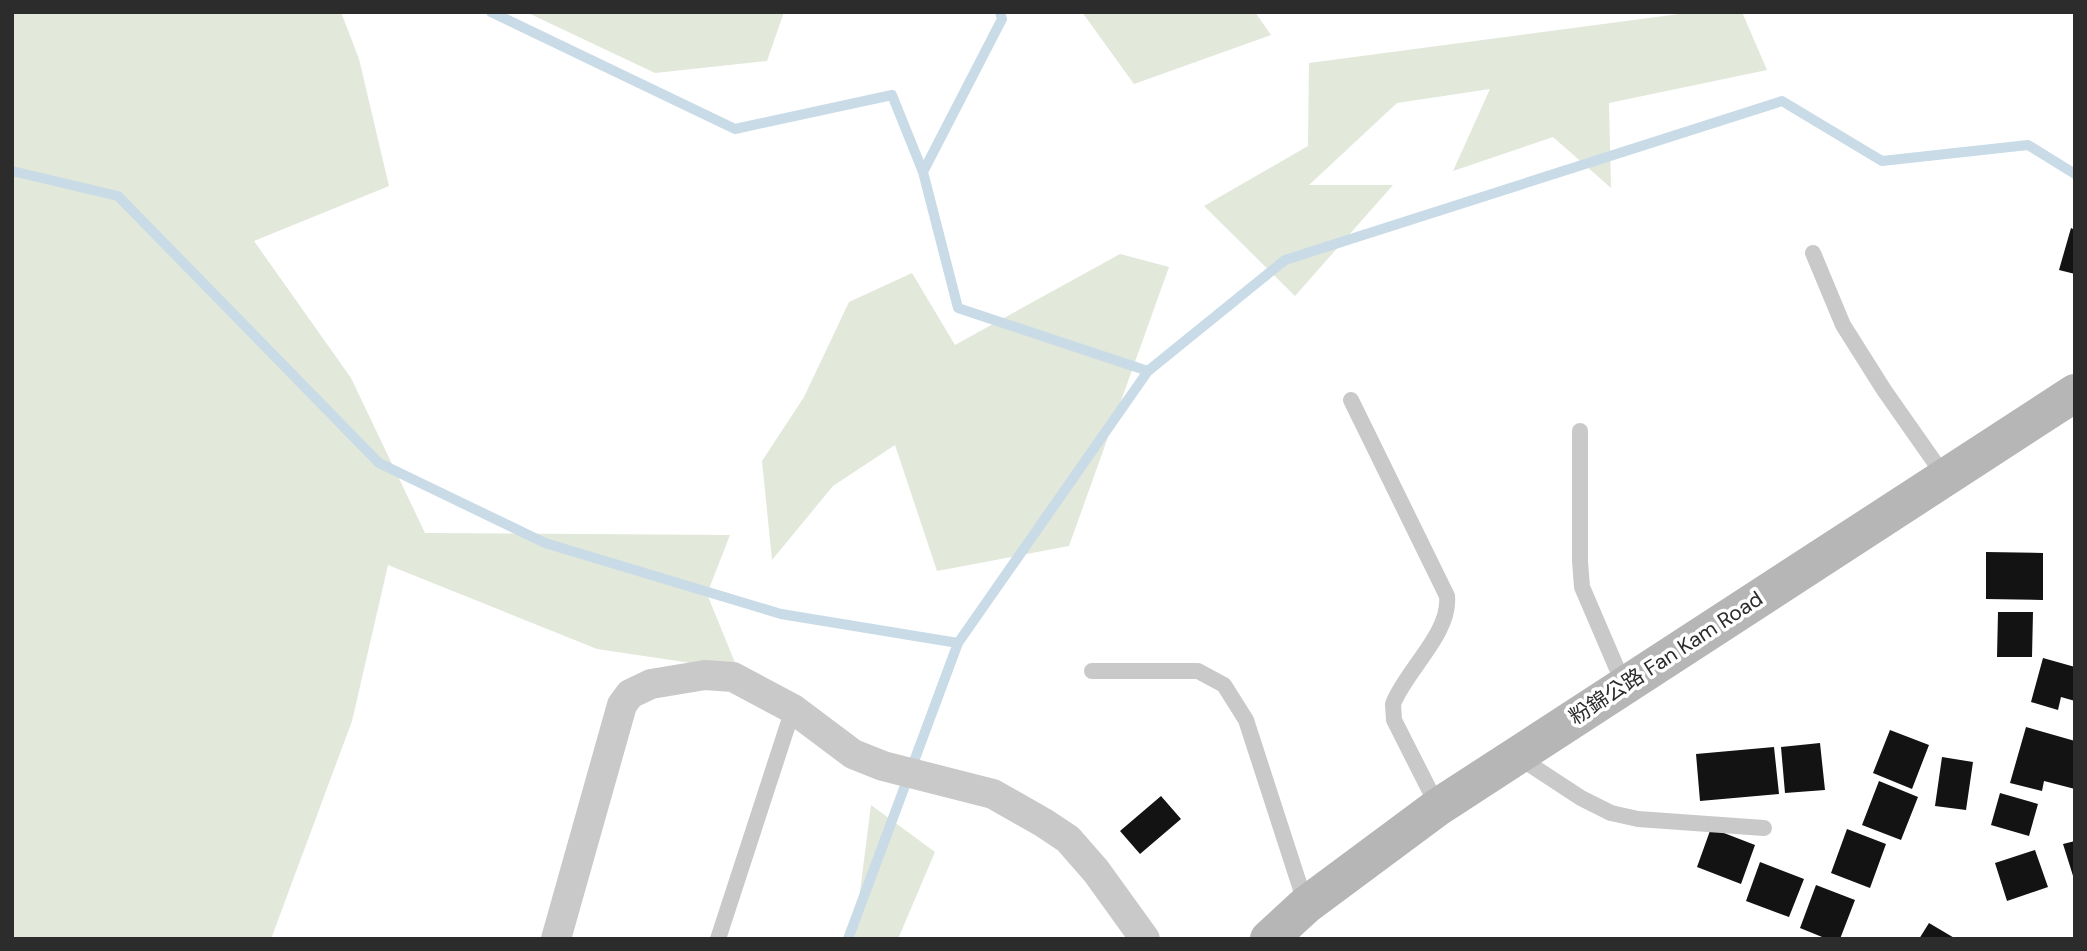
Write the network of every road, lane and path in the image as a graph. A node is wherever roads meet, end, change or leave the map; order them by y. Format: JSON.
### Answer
{"nodes":[{"id":1,"x":1813,"y":253,"type":"dead end"},
{"id":2,"x":2075,"y":393,"type":"edge"},
{"id":3,"x":1351,"y":400,"type":"dead end"},
{"id":4,"x":1580,"y":431,"type":"dead end"},
{"id":5,"x":1945,"y":477,"type":"junction"},
{"id":6,"x":1092,"y":671,"type":"dead end"},
{"id":7,"x":1624,"y":685,"type":"junction"},
{"id":8,"x":793,"y":709,"type":"junction"},
{"id":9,"x":1517,"y":756,"type":"junction"},
{"id":10,"x":1438,"y":807,"type":"junction"},
{"id":11,"x":1764,"y":828,"type":"dead end"},
{"id":12,"x":1306,"y":905,"type":"junction"},
{"id":13,"x":556,"y":939,"type":"edge"},
{"id":14,"x":718,"y":939,"type":"edge"},
{"id":15,"x":1145,"y":939,"type":"edge"},
{"id":16,"x":1269,"y":939,"type":"edge"}],
"edges":[{"from":1,"to":5,"type":"lane"},
{"from":2,"to":5,"type":"main road","name":"粉錦公路 Fan Kam Road"},
{"from":3,"to":10,"type":"lane"},
{"from":4,"to":7,"type":"lane"},
{"from":5,"to":7,"type":"main road","name":"粉錦公路 Fan Kam Road"},
{"from":6,"to":12,"type":"lane"},
{"from":7,"to":9,"type":"main road","name":"粉錦公路 Fan Kam Road"},
{"from":8,"to":13,"type":"street"},
{"from":8,"to":14,"type":"lane"},
{"from":8,"to":15,"type":"street"},
{"from":9,"to":10,"type":"main road","name":"粉錦公路 Fan Kam Road"},
{"from":9,"to":11,"type":"lane"},
{"from":10,"to":12,"type":"main road","name":"粉錦公路 Fan Kam Road"},
{"from":12,"to":16,"type":"main road","name":"粉錦公路 Fan Kam Road"}]}
